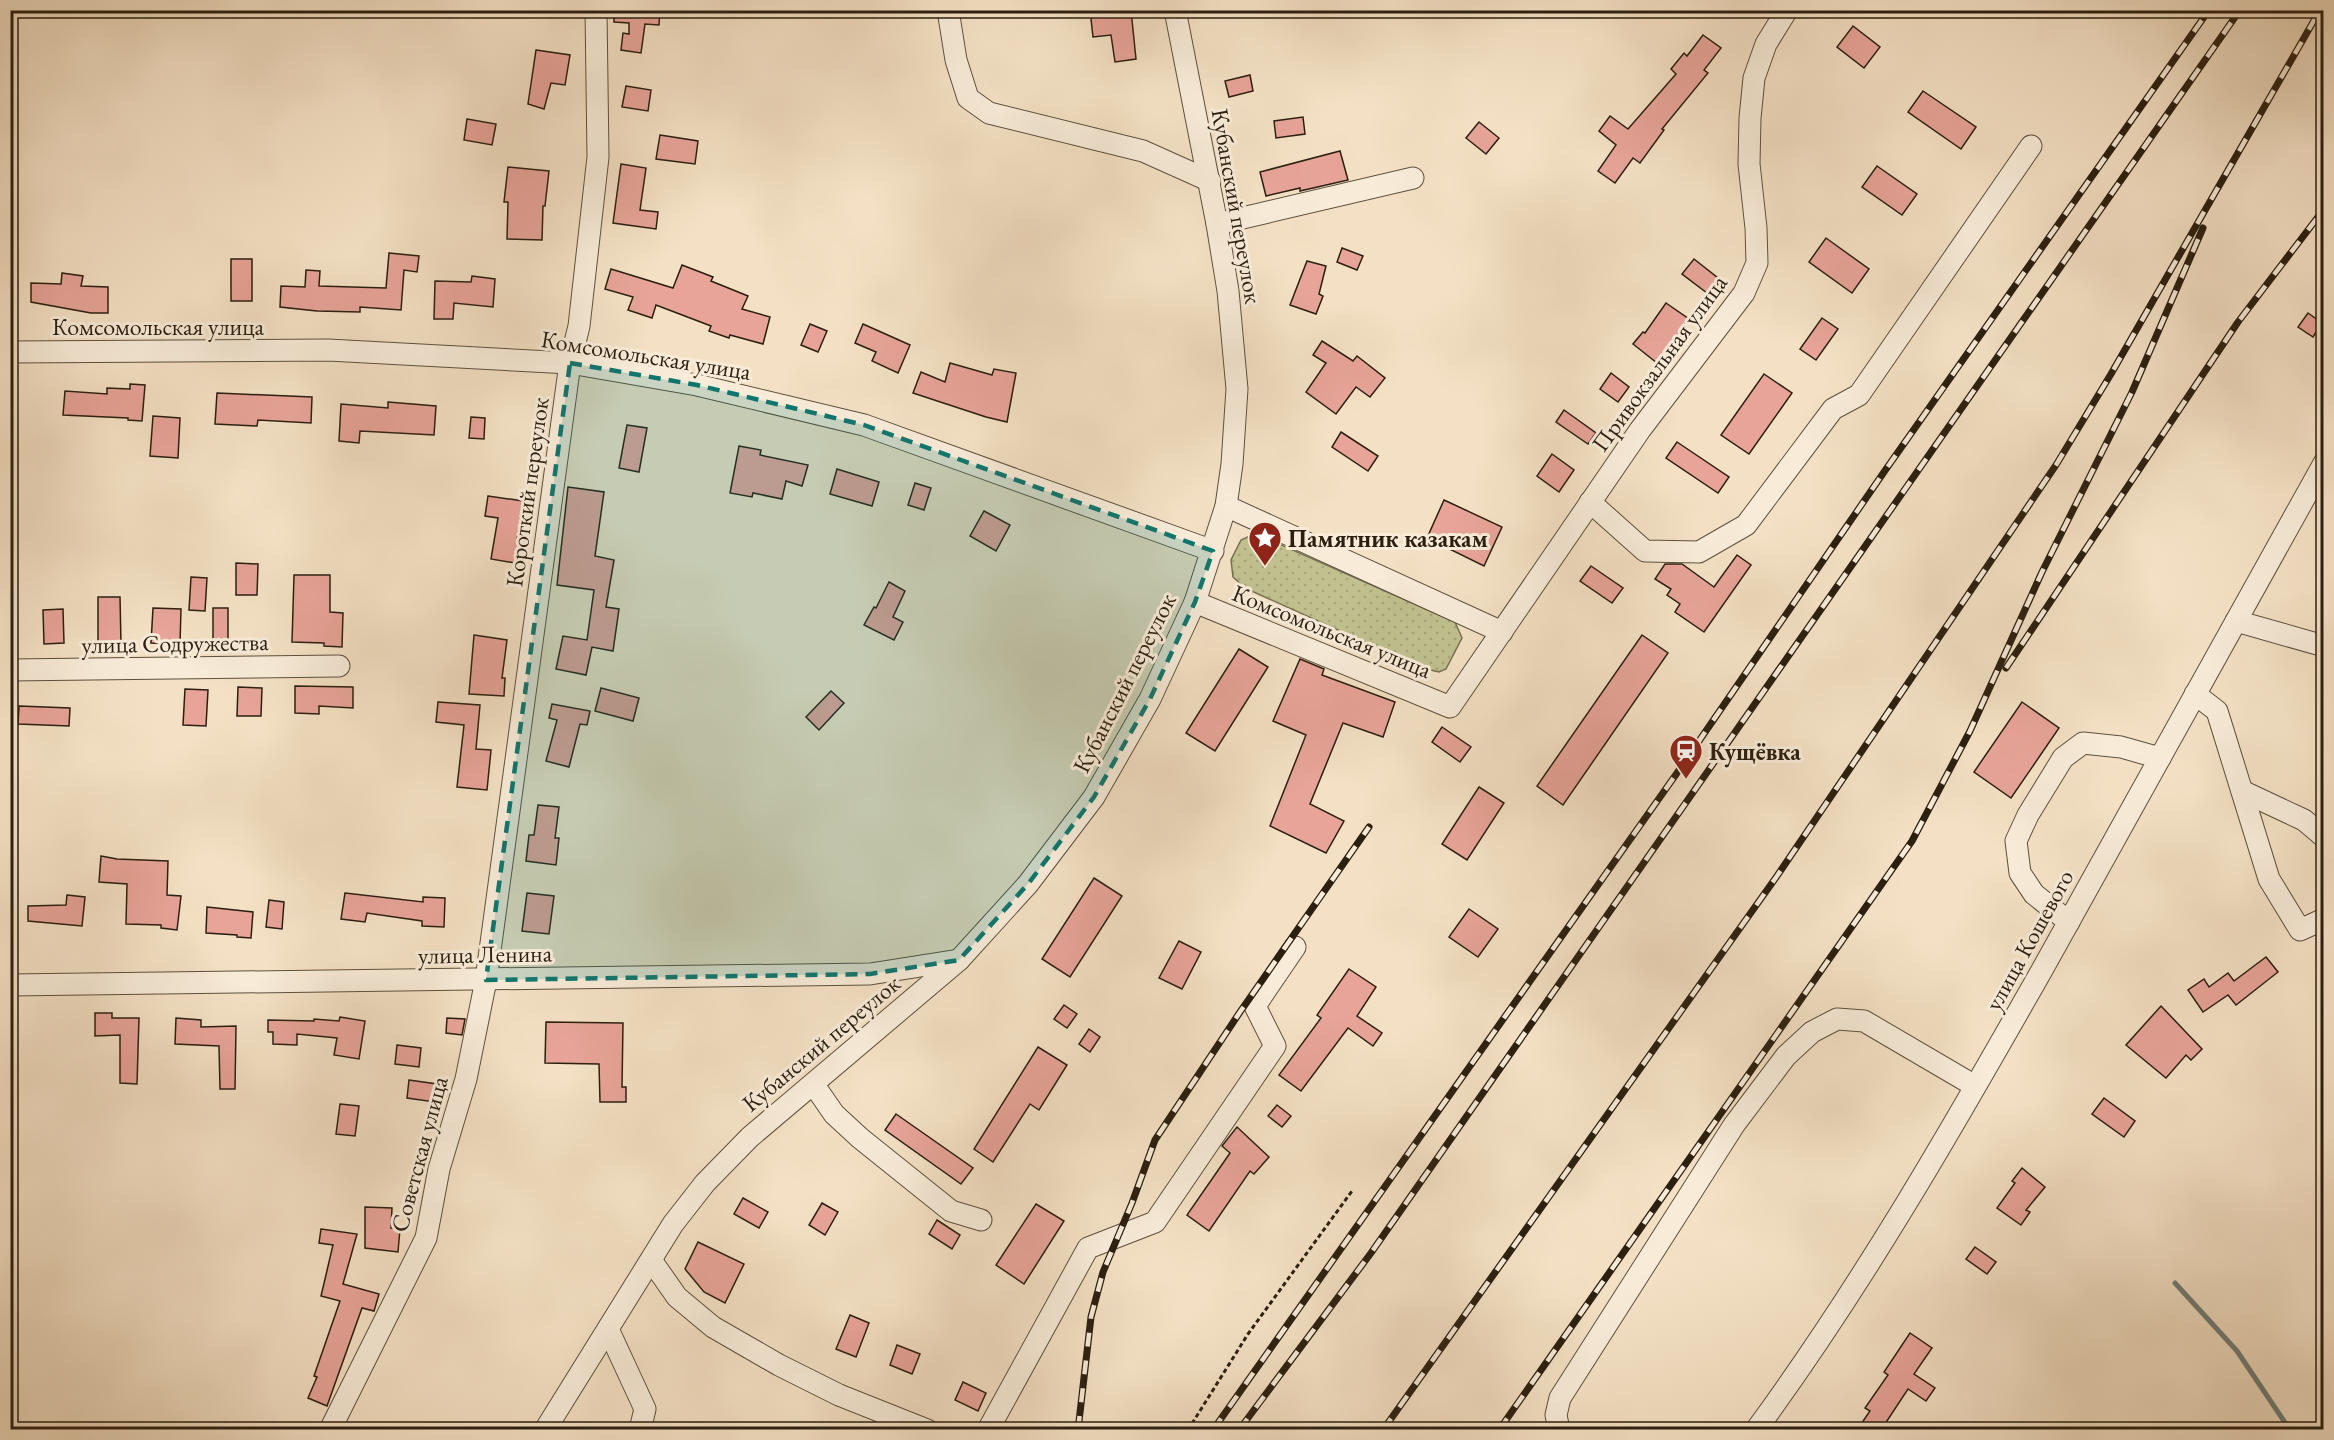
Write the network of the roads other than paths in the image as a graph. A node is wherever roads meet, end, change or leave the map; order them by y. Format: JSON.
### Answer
{"nodes":[{"id":1,"x":596,"y":10,"type":"edge"},
{"id":2,"x":948,"y":10,"type":"edge"},
{"id":3,"x":1175,"y":10,"type":"edge"},
{"id":4,"x":1787,"y":10,"type":"edge"},
{"id":5,"x":2031,"y":146,"type":"dead end"},
{"id":6,"x":1413,"y":178,"type":"dead end"},
{"id":7,"x":1210,"y":181,"type":"junction"},
{"id":8,"x":1217,"y":224,"type":"junction"},
{"id":9,"x":10,"y":352,"type":"edge"},
{"id":10,"x":570,"y":363,"type":"junction"},
{"id":11,"x":2324,"y":463,"type":"edge"},
{"id":12,"x":1590,"y":502,"type":"junction"},
{"id":13,"x":1226,"y":506,"type":"junction"},
{"id":14,"x":1212,"y":551,"type":"junction"},
{"id":15,"x":1196,"y":602,"type":"junction"},
{"id":16,"x":2236,"y":621,"type":"junction"},
{"id":17,"x":1502,"y":632,"type":"junction"},
{"id":18,"x":2324,"y":646,"type":"edge"},
{"id":19,"x":339,"y":666,"type":"dead end"},
{"id":20,"x":10,"y":670,"type":"edge"},
{"id":21,"x":2195,"y":694,"type":"junction"},
{"id":22,"x":1450,"y":707,"type":"joint"},
{"id":23,"x":2160,"y":758,"type":"junction"},
{"id":24,"x":2242,"y":792,"type":"junction"},
{"id":25,"x":2324,"y":837,"type":"edge"},
{"id":26,"x":2324,"y":919,"type":"edge"},
{"id":27,"x":2069,"y":922,"type":"junction"},
{"id":28,"x":1295,"y":947,"type":"dead end"},
{"id":29,"x":958,"y":960,"type":"junction"},
{"id":30,"x":486,"y":980,"type":"junction"},
{"id":31,"x":10,"y":985,"type":"edge"},
{"id":32,"x":814,"y":1085,"type":"junction"},
{"id":33,"x":1975,"y":1086,"type":"junction"},
{"id":34,"x":981,"y":1220,"type":"dead end"},
{"id":35,"x":651,"y":1260,"type":"junction"},
{"id":36,"x":608,"y":1329,"type":"junction"},
{"id":37,"x":330,"y":1430,"type":"edge"},
{"id":38,"x":545,"y":1430,"type":"edge"},
{"id":39,"x":640,"y":1430,"type":"edge"},
{"id":40,"x":927,"y":1430,"type":"edge"},
{"id":41,"x":988,"y":1430,"type":"edge"},
{"id":42,"x":1559,"y":1430,"type":"edge"},
{"id":43,"x":1756,"y":1430,"type":"edge"}],
"edges":[{"from":1,"to":10,"type":"street","name":"Короткий переулок"},
{"from":2,"to":7,"type":"street"},
{"from":3,"to":7,"type":"street","name":"Кубанский переулок"},
{"from":4,"to":12,"type":"street","name":"Привокзальная улица"},
{"from":5,"to":12,"type":"street"},
{"from":6,"to":8,"type":"street"},
{"from":7,"to":8,"type":"street","name":"Кубанский переулок"},
{"from":8,"to":13,"type":"street","name":"Кубанский переулок"},
{"from":9,"to":10,"type":"street","name":"Комсомольская улица"},
{"from":10,"to":14,"type":"street","name":"Комсомольская улица"},
{"from":10,"to":30,"type":"street","name":"Короткий переулок"},
{"from":11,"to":16,"type":"street","name":"улица Кошевого"},
{"from":12,"to":17,"type":"street","name":"Привокзальная улица"},
{"from":13,"to":14,"type":"street","name":"Кубанский переулок"},
{"from":13,"to":17,"type":"street"},
{"from":14,"to":15,"type":"street","name":"Кубанский переулок"},
{"from":15,"to":22,"type":"street","name":"Комсомольская улица"},
{"from":15,"to":29,"type":"street","name":"Кубанский переулок"},
{"from":16,"to":18,"type":"street"},
{"from":16,"to":21,"type":"street","name":"улица Кошевого"},
{"from":17,"to":22,"type":"street","name":"Привокзальная улица"},
{"from":19,"to":20,"type":"street","name":"улица Содружества"},
{"from":21,"to":23,"type":"street","name":"улица Кошевого"},
{"from":21,"to":24,"type":"street"},
{"from":23,"to":27,"type":"street","name":"улица Кошевого"},
{"from":23,"to":27,"type":"street"},
{"from":24,"to":25,"type":"street"},
{"from":24,"to":26,"type":"street"},
{"from":27,"to":33,"type":"street","name":"улица Кошевого"},
{"from":28,"to":41,"type":"street"},
{"from":29,"to":30,"type":"street","name":"улица Ленина"},
{"from":29,"to":32,"type":"street","name":"Кубанский переулок"},
{"from":30,"to":31,"type":"street","name":"улица Ленина"},
{"from":30,"to":37,"type":"street","name":"Советская улица"},
{"from":32,"to":34,"type":"street"},
{"from":32,"to":35,"type":"street","name":"Кубанский переулок"},
{"from":33,"to":42,"type":"street"},
{"from":33,"to":43,"type":"street","name":"улица Кошевого"},
{"from":35,"to":36,"type":"street","name":"Кубанский переулок"},
{"from":35,"to":40,"type":"street"},
{"from":36,"to":38,"type":"street","name":"Кубанский переулок"},
{"from":36,"to":39,"type":"street"}]}
